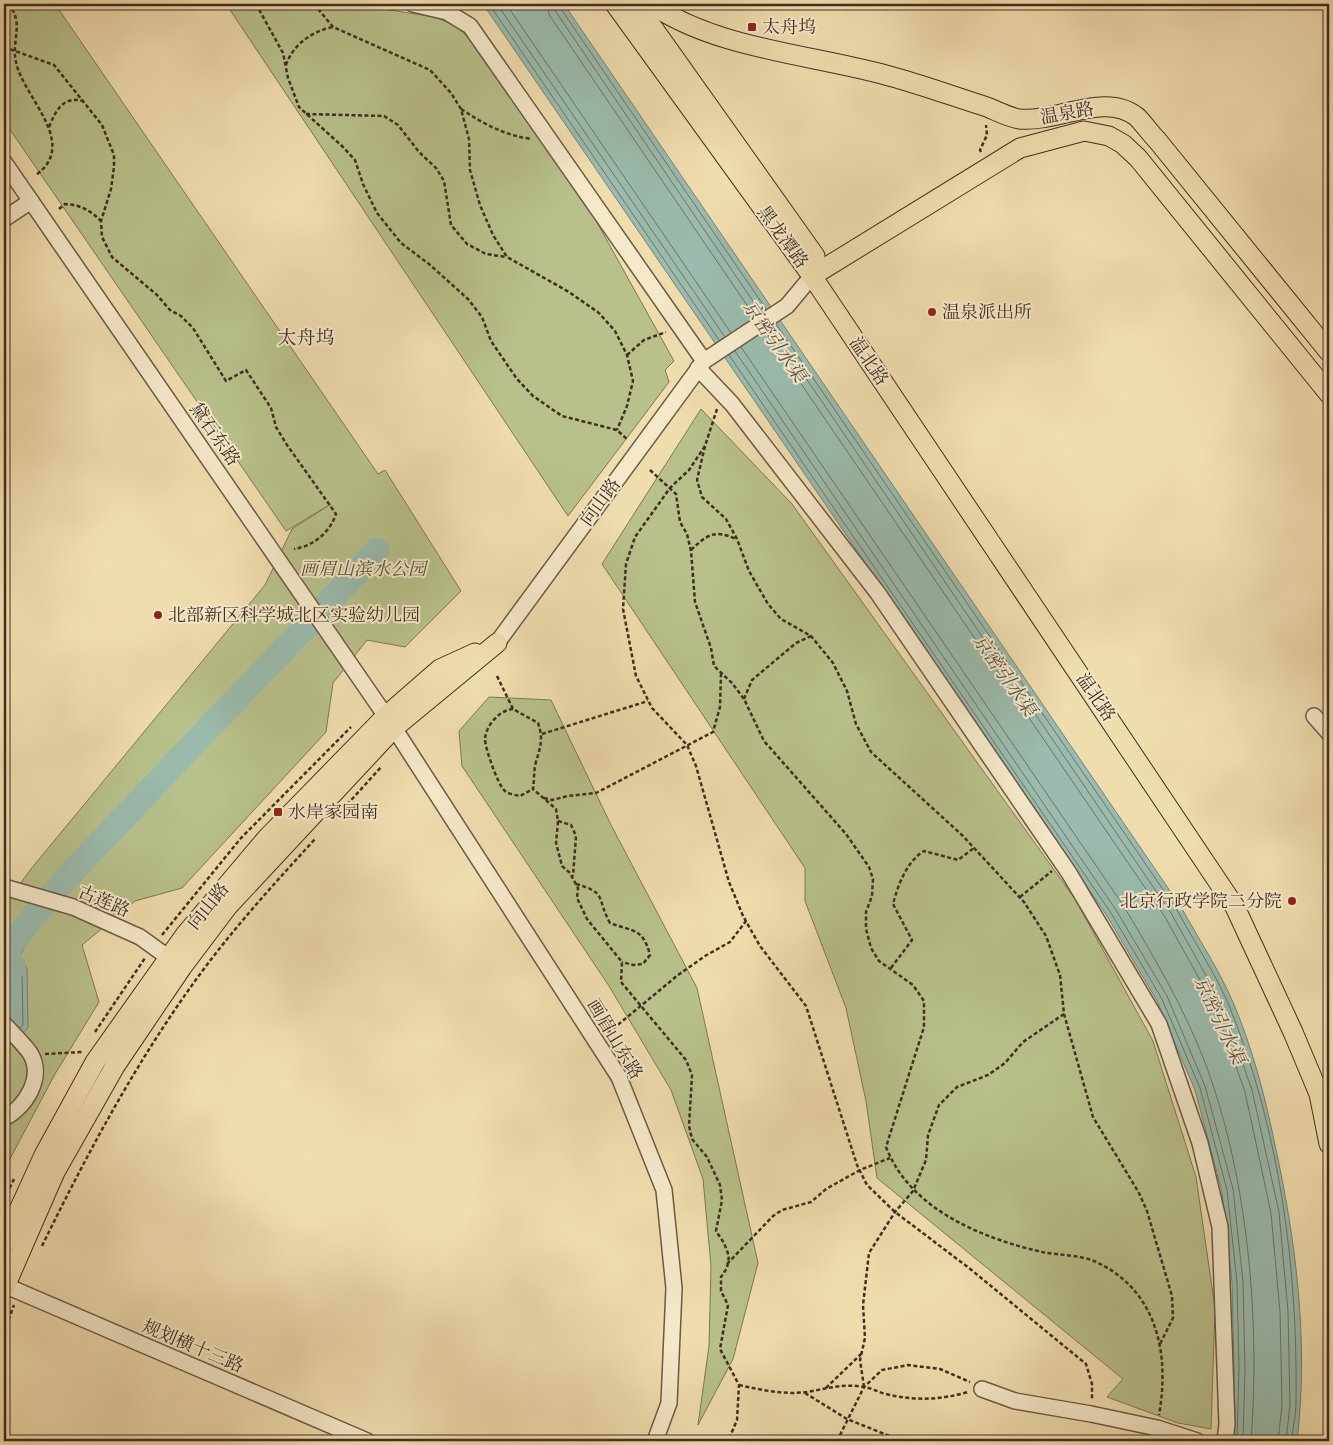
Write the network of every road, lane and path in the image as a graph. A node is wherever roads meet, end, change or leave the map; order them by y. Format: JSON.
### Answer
{"nodes":[{"id":1,"x":8,"y":4,"type":"edge"},
{"id":2,"x":256,"y":4,"type":"edge"},
{"id":3,"x":314,"y":4,"type":"edge"},
{"id":4,"x":413,"y":4,"type":"edge"},
{"id":5,"x":615,"y":4,"type":"edge"},
{"id":6,"x":636,"y":4,"type":"edge"},
{"id":7,"x":651,"y":4,"type":"edge"},
{"id":8,"x":333,"y":27,"type":"junction"},
{"id":9,"x":4,"y":47,"type":"edge"},
{"id":10,"x":15,"y":52,"type":"junction"},
{"id":11,"x":286,"y":66,"type":"junction"},
{"id":12,"x":85,"y":102,"type":"junction"},
{"id":13,"x":989,"y":108,"type":"junction"},
{"id":14,"x":461,"y":109,"type":"junction"},
{"id":15,"x":306,"y":114,"type":"junction"},
{"id":16,"x":48,"y":128,"type":"junction"},
{"id":17,"x":533,"y":139,"type":"dead end"},
{"id":18,"x":1157,"y":140,"type":"junction"},
{"id":19,"x":1138,"y":158,"type":"junction"},
{"id":20,"x":4,"y":162,"type":"edge"},
{"id":21,"x":990,"y":166,"type":"junction"},
{"id":22,"x":36,"y":175,"type":"dead end"},
{"id":23,"x":31,"y":201,"type":"junction"},
{"id":24,"x":59,"y":208,"type":"dead end"},
{"id":25,"x":4,"y":219,"type":"edge"},
{"id":26,"x":101,"y":221,"type":"junction"},
{"id":27,"x":508,"y":257,"type":"junction"},
{"id":28,"x":812,"y":276,"type":"junction"},
{"id":29,"x":686,"y":335,"type":"junction"},
{"id":30,"x":1329,"y":352,"type":"edge"},
{"id":31,"x":627,"y":355,"type":"junction"},
{"id":32,"x":701,"y":365,"type":"junction"},
{"id":33,"x":722,"y":393,"type":"junction"},
{"id":34,"x":1329,"y":394,"type":"edge"},
{"id":35,"x":704,"y":446,"type":"junction"},
{"id":36,"x":650,"y":470,"type":"dead end"},
{"id":37,"x":670,"y":488,"type":"junction"},
{"id":38,"x":737,"y":539,"type":"junction"},
{"id":39,"x":294,"y":549,"type":"dead end"},
{"id":40,"x":691,"y":551,"type":"junction"},
{"id":41,"x":811,"y":636,"type":"junction"},
{"id":42,"x":498,"y":643,"type":"joint"},
{"id":43,"x":720,"y":674,"type":"junction"},
{"id":44,"x":497,"y":676,"type":"dead end"},
{"id":45,"x":744,"y":699,"type":"junction"},
{"id":46,"x":648,"y":701,"type":"junction"},
{"id":47,"x":513,"y":709,"type":"junction"},
{"id":48,"x":1314,"y":716,"type":"dead end"},
{"id":49,"x":390,"y":722,"type":"junction"},
{"id":50,"x":1329,"y":733,"type":"edge"},
{"id":51,"x":542,"y":734,"type":"junction"},
{"id":52,"x":687,"y":745,"type":"junction"},
{"id":53,"x":383,"y":762,"type":"dead end"},
{"id":54,"x":534,"y":789,"type":"junction"},
{"id":55,"x":544,"y":798,"type":"junction"},
{"id":56,"x":558,"y":821,"type":"junction"},
{"id":57,"x":329,"y":824,"type":"dead end"},
{"id":58,"x":316,"y":838,"type":"dead end"},
{"id":59,"x":974,"y":848,"type":"junction"},
{"id":60,"x":1062,"y":863,"type":"junction"},
{"id":61,"x":573,"y":878,"type":"junction"},
{"id":62,"x":576,"y":884,"type":"junction"},
{"id":63,"x":4,"y":887,"type":"edge"},
{"id":64,"x":1020,"y":897,"type":"junction"},
{"id":65,"x":746,"y":921,"type":"junction"},
{"id":66,"x":175,"y":962,"type":"junction"},
{"id":67,"x":622,"y":962,"type":"junction"},
{"id":68,"x":891,"y":968,"type":"junction"},
{"id":69,"x":641,"y":1005,"type":"junction"},
{"id":70,"x":1064,"y":1014,"type":"junction"},
{"id":71,"x":4,"y":1024,"type":"edge"},
{"id":72,"x":597,"y":1042,"type":"junction"},
{"id":73,"x":83,"y":1052,"type":"dead end"},
{"id":74,"x":31,"y":1055,"type":"junction"},
{"id":75,"x":1324,"y":1092,"type":"edge"},
{"id":76,"x":4,"y":1118,"type":"edge"},
{"id":77,"x":1329,"y":1144,"type":"edge"},
{"id":78,"x":890,"y":1158,"type":"junction"},
{"id":79,"x":860,"y":1170,"type":"junction"},
{"id":80,"x":912,"y":1191,"type":"junction"},
{"id":81,"x":895,"y":1212,"type":"junction"},
{"id":82,"x":4,"y":1243,"type":"edge"},
{"id":83,"x":40,"y":1250,"type":"dead end"},
{"id":84,"x":727,"y":1264,"type":"junction"},
{"id":85,"x":8,"y":1288,"type":"edge"},
{"id":86,"x":4,"y":1332,"type":"edge"},
{"id":87,"x":1160,"y":1346,"type":"junction"},
{"id":88,"x":862,"y":1352,"type":"junction"},
{"id":89,"x":739,"y":1385,"type":"junction"},
{"id":90,"x":864,"y":1387,"type":"junction"},
{"id":91,"x":826,"y":1388,"type":"junction"},
{"id":92,"x":982,"y":1389,"type":"junction"},
{"id":93,"x":805,"y":1392,"type":"junction"},
{"id":94,"x":1091,"y":1414,"type":"junction"},
{"id":95,"x":848,"y":1419,"type":"junction"},
{"id":96,"x":1157,"y":1428,"type":"junction"},
{"id":97,"x":367,"y":1441,"type":"edge"},
{"id":98,"x":654,"y":1441,"type":"edge"},
{"id":99,"x":728,"y":1441,"type":"edge"},
{"id":100,"x":837,"y":1441,"type":"edge"},
{"id":101,"x":902,"y":1441,"type":"edge"},
{"id":102,"x":1197,"y":1441,"type":"edge"},
{"id":103,"x":1225,"y":1441,"type":"edge"}],
"edges":[{"from":1,"to":10,"type":"path"},
{"from":2,"to":11,"type":"path"},
{"from":3,"to":8,"type":"path"},
{"from":4,"to":29,"type":"street"},
{"from":5,"to":28,"type":"main road","name":"黑龙潭路"},
{"from":6,"to":28,"type":"main road","name":"黑龙潭路"},
{"from":7,"to":13,"type":"main road","name":"温泉路"},
{"from":8,"to":11,"type":"path"},
{"from":8,"to":14,"type":"path"},
{"from":9,"to":10,"type":"path"},
{"from":10,"to":12,"type":"path"},
{"from":10,"to":16,"type":"path"},
{"from":11,"to":15,"type":"path"},
{"from":12,"to":16,"type":"path"},
{"from":12,"to":26,"type":"path"},
{"from":13,"to":18,"type":"main road","name":"温泉路"},
{"from":13,"to":21,"type":"path"},
{"from":14,"to":17,"type":"path"},
{"from":14,"to":27,"type":"path"},
{"from":15,"to":27,"type":"path"},
{"from":15,"to":31,"type":"path"},
{"from":16,"to":22,"type":"path"},
{"from":18,"to":19,"type":"main road"},
{"from":18,"to":30,"type":"main road","name":"温泉路"},
{"from":19,"to":21,"type":"main road","name":"温泉路"},
{"from":19,"to":34,"type":"main road","name":"温泉路"},
{"from":20,"to":23,"type":"street","name":"黛石东路"},
{"from":21,"to":28,"type":"main road","name":"温泉路"},
{"from":23,"to":25,"type":"street"},
{"from":23,"to":49,"type":"street","name":"黛石东路"},
{"from":24,"to":26,"type":"path"},
{"from":26,"to":39,"type":"path"},
{"from":27,"to":31,"type":"path"},
{"from":28,"to":32,"type":"street"},
{"from":28,"to":75,"type":"main road","name":"温北路"},
{"from":29,"to":31,"type":"path"},
{"from":29,"to":32,"type":"street"},
{"from":32,"to":33,"type":"street"},
{"from":32,"to":42,"type":"street","name":"向山路"},
{"from":33,"to":35,"type":"path"},
{"from":33,"to":60,"type":"street"},
{"from":35,"to":37,"type":"path"},
{"from":35,"to":38,"type":"path"},
{"from":36,"to":37,"type":"path"},
{"from":37,"to":40,"type":"path"},
{"from":37,"to":46,"type":"path"},
{"from":38,"to":40,"type":"path"},
{"from":38,"to":41,"type":"path"},
{"from":40,"to":43,"type":"path"},
{"from":41,"to":45,"type":"path"},
{"from":41,"to":59,"type":"path"},
{"from":42,"to":49,"type":"main road","name":"向山路"},
{"from":43,"to":45,"type":"path"},
{"from":43,"to":52,"type":"path"},
{"from":44,"to":47,"type":"path"},
{"from":45,"to":68,"type":"path"},
{"from":46,"to":51,"type":"path"},
{"from":46,"to":52,"type":"path"},
{"from":47,"to":51,"type":"path"},
{"from":47,"to":54,"type":"path"},
{"from":48,"to":50,"type":"street"},
{"from":49,"to":66,"type":"main road","name":"向山路"},
{"from":49,"to":72,"type":"street","name":"画眉山东路"},
{"from":51,"to":54,"type":"path"},
{"from":52,"to":55,"type":"path"},
{"from":52,"to":65,"type":"path"},
{"from":53,"to":57,"type":"path"},
{"from":54,"to":55,"type":"path"},
{"from":55,"to":56,"type":"path"},
{"from":56,"to":61,"type":"path"},
{"from":56,"to":61,"type":"path"},
{"from":58,"to":83,"type":"path","name":"向山路"},
{"from":59,"to":64,"type":"path"},
{"from":59,"to":68,"type":"path"},
{"from":60,"to":64,"type":"path"},
{"from":60,"to":103,"type":"street"},
{"from":61,"to":62,"type":"path"},
{"from":62,"to":67,"type":"path"},
{"from":62,"to":67,"type":"path"},
{"from":63,"to":66,"type":"street","name":"古莲路"},
{"from":64,"to":70,"type":"path"},
{"from":65,"to":69,"type":"path"},
{"from":65,"to":79,"type":"path"},
{"from":66,"to":82,"type":"main road","name":"向山路"},
{"from":66,"to":85,"type":"main road","name":"向山路"},
{"from":67,"to":69,"type":"path"},
{"from":68,"to":78,"type":"path"},
{"from":69,"to":72,"type":"path"},
{"from":69,"to":84,"type":"path"},
{"from":70,"to":80,"type":"path"},
{"from":70,"to":87,"type":"path"},
{"from":71,"to":74,"type":"street"},
{"from":72,"to":98,"type":"street","name":"画眉山东路"},
{"from":73,"to":74,"type":"path"},
{"from":74,"to":76,"type":"street"},
{"from":75,"to":77,"type":"main road","name":"温北路"},
{"from":78,"to":79,"type":"path"},
{"from":78,"to":80,"type":"path"},
{"from":79,"to":81,"type":"path"},
{"from":79,"to":84,"type":"path"},
{"from":80,"to":81,"type":"path"},
{"from":80,"to":87,"type":"path"},
{"from":81,"to":88,"type":"path"},
{"from":81,"to":94,"type":"path"},
{"from":84,"to":89,"type":"path"},
{"from":85,"to":86,"type":"path"},
{"from":85,"to":97,"type":"street","name":"规划横十三路"},
{"from":87,"to":96,"type":"path"},
{"from":88,"to":90,"type":"path"},
{"from":88,"to":91,"type":"path"},
{"from":89,"to":93,"type":"path"},
{"from":89,"to":99,"type":"path"},
{"from":90,"to":91,"type":"path"},
{"from":90,"to":92,"type":"path"},
{"from":90,"to":92,"type":"path"},
{"from":90,"to":95,"type":"path"},
{"from":91,"to":93,"type":"path"},
{"from":92,"to":94,"type":"street"},
{"from":93,"to":95,"type":"path"},
{"from":94,"to":96,"type":"street"},
{"from":95,"to":100,"type":"path"},
{"from":95,"to":101,"type":"path"},
{"from":96,"to":102,"type":"street"}]}
